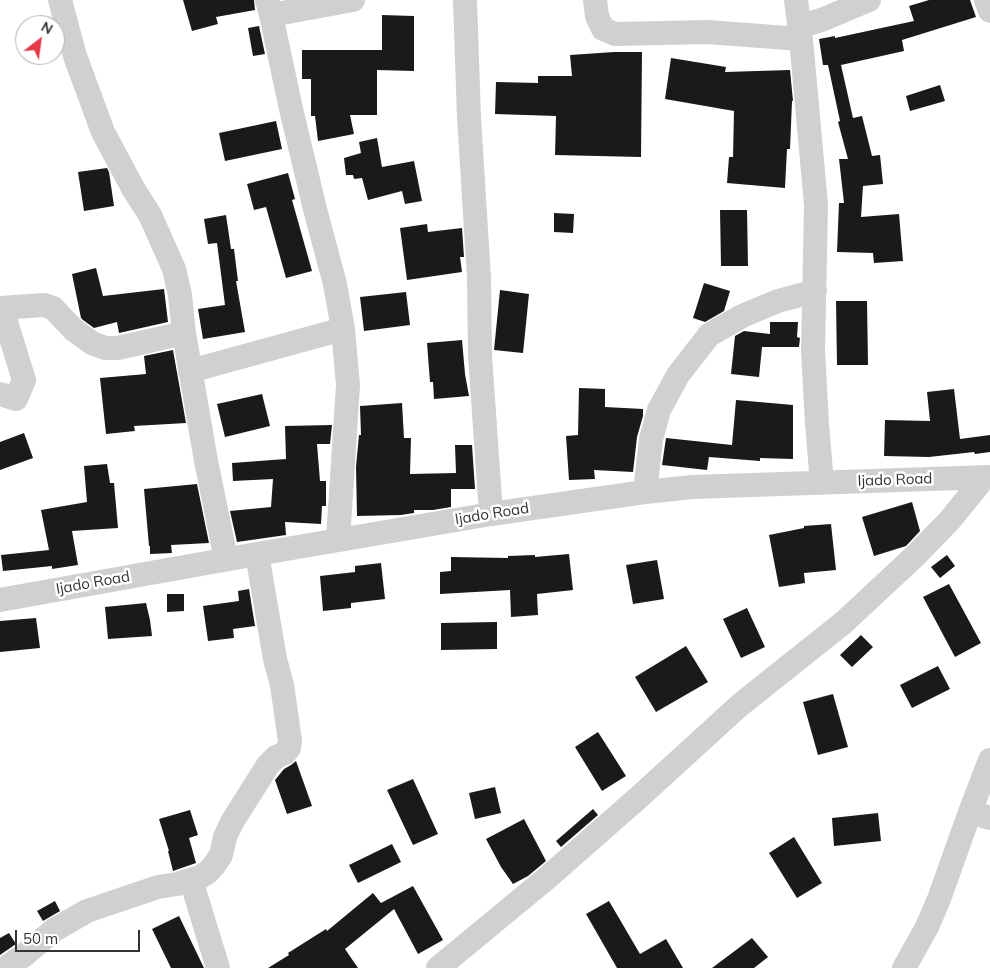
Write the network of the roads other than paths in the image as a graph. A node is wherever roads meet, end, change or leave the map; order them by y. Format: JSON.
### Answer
{"nodes":[{"id":1,"x":60,"y":0,"type":"edge"},
{"id":2,"x":353,"y":0,"type":"edge"},
{"id":3,"x":465,"y":0,"type":"edge"},
{"id":4,"x":595,"y":0,"type":"edge"},
{"id":5,"x":796,"y":0,"type":"edge"},
{"id":6,"x":869,"y":0,"type":"edge"},
{"id":7,"x":986,"y":0,"type":"edge"},
{"id":8,"x":269,"y":7,"type":"edge"},
{"id":9,"x":990,"y":10,"type":"edge"},
{"id":10,"x":800,"y":33,"type":"junction"},
{"id":11,"x":815,"y":291,"type":"junction"},
{"id":12,"x":1,"y":308,"type":"edge"},
{"id":13,"x":343,"y":329,"type":"junction"},
{"id":14,"x":184,"y":333,"type":"junction"},
{"id":15,"x":190,"y":371,"type":"junction"},
{"id":16,"x":0,"y":394,"type":"edge"},
{"id":17,"x":987,"y":478,"type":"edge"},
{"id":18,"x":822,"y":483,"type":"junction"},
{"id":19,"x":645,"y":492,"type":"junction"},
{"id":20,"x":491,"y":514,"type":"junction"},
{"id":21,"x":338,"y":540,"type":"junction"},
{"id":22,"x":258,"y":554,"type":"junction"},
{"id":23,"x":226,"y":559,"type":"junction"},
{"id":24,"x":0,"y":600,"type":"edge"},
{"id":25,"x":990,"y":760,"type":"edge"},
{"id":26,"x":980,"y":815,"type":"edge"},
{"id":27,"x":191,"y":880,"type":"junction"},
{"id":28,"x":5,"y":968,"type":"edge"},
{"id":29,"x":218,"y":968,"type":"edge"},
{"id":30,"x":438,"y":968,"type":"edge"},
{"id":31,"x":904,"y":968,"type":"edge"}],
"edges":[{"from":1,"to":14,"type":"street"},
{"from":2,"to":8,"type":"street"},
{"from":3,"to":20,"type":"street"},
{"from":4,"to":10,"type":"street"},
{"from":5,"to":10,"type":"street"},
{"from":6,"to":10,"type":"street"},
{"from":7,"to":9,"type":"street"},
{"from":8,"to":13,"type":"street"},
{"from":10,"to":11,"type":"street"},
{"from":11,"to":18,"type":"street"},
{"from":11,"to":19,"type":"street"},
{"from":12,"to":14,"type":"street"},
{"from":12,"to":16,"type":"street"},
{"from":13,"to":15,"type":"street"},
{"from":13,"to":21,"type":"street"},
{"from":14,"to":15,"type":"street"},
{"from":15,"to":23,"type":"street"},
{"from":17,"to":18,"type":"street","name":"Ijado Road"},
{"from":17,"to":30,"type":"street"},
{"from":18,"to":19,"type":"street","name":"Ijado Road"},
{"from":19,"to":20,"type":"street","name":"Ijado Road"},
{"from":20,"to":21,"type":"street","name":"Ijado Road"},
{"from":21,"to":22,"type":"street","name":"Ijado Road"},
{"from":22,"to":23,"type":"street","name":"Ijado Road"},
{"from":22,"to":27,"type":"street"},
{"from":23,"to":24,"type":"street","name":"Ijado Road"},
{"from":25,"to":26,"type":"street"},
{"from":26,"to":31,"type":"street"},
{"from":27,"to":28,"type":"street"},
{"from":27,"to":29,"type":"street"}]}
